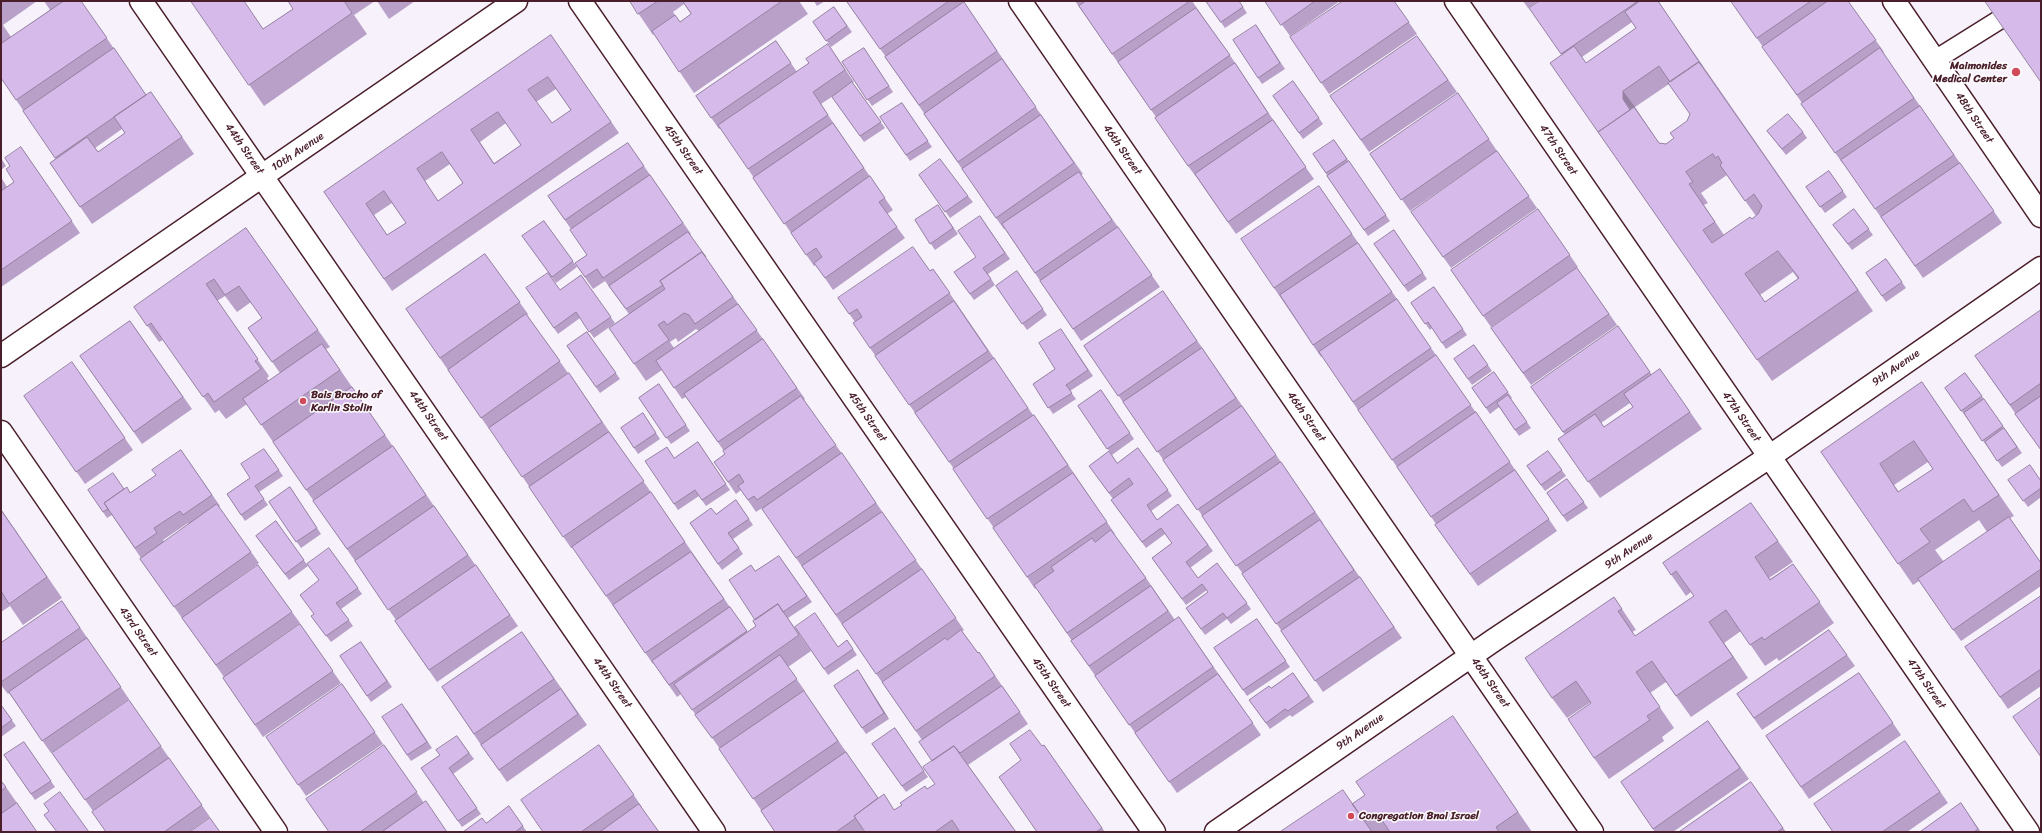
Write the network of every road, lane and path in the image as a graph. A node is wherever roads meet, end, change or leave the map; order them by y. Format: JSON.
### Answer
{"nodes":[{"id":1,"x":141,"y":1,"type":"edge"},
{"id":2,"x":516,"y":1,"type":"edge"},
{"id":3,"x":580,"y":1,"type":"edge"},
{"id":4,"x":1020,"y":1,"type":"edge"},
{"id":5,"x":1456,"y":1,"type":"edge"},
{"id":6,"x":1894,"y":1,"type":"edge"},
{"id":7,"x":1999,"y":20,"type":"edge"},
{"id":8,"x":1935,"y":60,"type":"junction"},
{"id":9,"x":263,"y":176,"type":"junction"},
{"id":10,"x":2041,"y":216,"type":"edge"},
{"id":11,"x":2041,"y":268,"type":"edge"},
{"id":12,"x":1,"y":356,"type":"edge"},
{"id":13,"x":1,"y":432,"type":"edge"},
{"id":14,"x":1769,"y":457,"type":"junction"},
{"id":15,"x":1471,"y":656,"type":"junction"},
{"id":16,"x":276,"y":832,"type":"edge"},
{"id":17,"x":714,"y":832,"type":"edge"},
{"id":18,"x":1154,"y":832,"type":"edge"},
{"id":19,"x":1216,"y":832,"type":"edge"},
{"id":20,"x":1592,"y":832,"type":"edge"},
{"id":21,"x":2028,"y":832,"type":"edge"}],
"edges":[{"from":1,"to":9,"type":"street","name":"44th Street"},
{"from":2,"to":9,"type":"street","name":"10th Avenue"},
{"from":3,"to":18,"type":"street","name":"45th Street"},
{"from":4,"to":15,"type":"street","name":"46th Street"},
{"from":5,"to":14,"type":"street","name":"47th Street"},
{"from":6,"to":8,"type":"street","name":"48th Street"},
{"from":7,"to":8,"type":"lane"},
{"from":8,"to":10,"type":"street","name":"48th Street"},
{"from":9,"to":12,"type":"street","name":"10th Avenue"},
{"from":9,"to":17,"type":"street","name":"44th Street"},
{"from":11,"to":14,"type":"street","name":"9th Avenue"},
{"from":13,"to":16,"type":"street","name":"43rd Street"},
{"from":14,"to":15,"type":"street","name":"9th Avenue"},
{"from":14,"to":21,"type":"street","name":"47th Street"},
{"from":15,"to":19,"type":"street","name":"9th Avenue"},
{"from":15,"to":20,"type":"street","name":"46th Street"}]}
